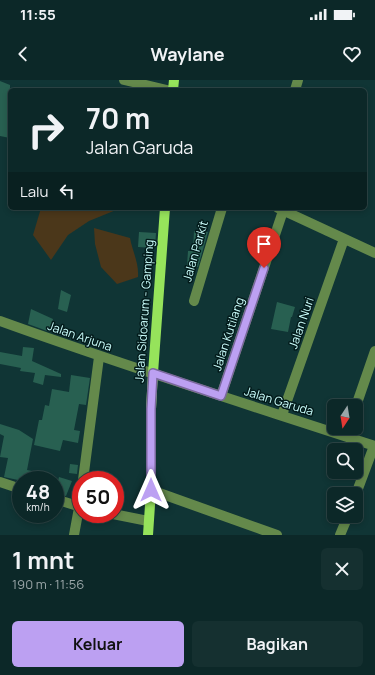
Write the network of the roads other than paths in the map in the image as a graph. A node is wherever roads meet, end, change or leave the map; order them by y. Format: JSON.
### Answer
{"nodes":[{"id":1,"x":124,"y":80,"type":"edge"},
{"id":2,"x":158,"y":88,"type":"edge"},
{"id":3,"x":165,"y":210,"type":"edge"},
{"id":4,"x":221,"y":210,"type":"edge"},
{"id":5,"x":280,"y":210,"type":"edge"},
{"id":6,"x":282,"y":210,"type":"edge"},
{"id":7,"x":344,"y":239,"type":"junction"},
{"id":8,"x":375,"y":253,"type":"edge"},
{"id":9,"x":194,"y":301,"type":"dead end"},
{"id":10,"x":0,"y":321,"type":"edge"},
{"id":11,"x":375,"y":351,"type":"edge"},
{"id":12,"x":99,"y":357,"type":"junction"},
{"id":13,"x":153,"y":373,"type":"junction"},
{"id":14,"x":221,"y":396,"type":"junction"},
{"id":15,"x":358,"y":399,"type":"edge"},
{"id":16,"x":282,"y":415,"type":"junction"},
{"id":17,"x":327,"y":427,"type":"edge"},
{"id":18,"x":353,"y":435,"type":"edge"},
{"id":19,"x":374,"y":446,"type":"edge"},
{"id":20,"x":84,"y":471,"type":"edge"},
{"id":21,"x":0,"y":482,"type":"edge"},
{"id":22,"x":12,"y":486,"type":"edge"},
{"id":23,"x":359,"y":487,"type":"edge"},
{"id":24,"x":151,"y":490,"type":"junction"},
{"id":25,"x":124,"y":516,"type":"edge"},
{"id":26,"x":148,"y":521,"type":"junction"},
{"id":27,"x":76,"y":523,"type":"edge"},
{"id":28,"x":345,"y":523,"type":"edge"},
{"id":29,"x":74,"y":535,"type":"edge"},
{"id":30,"x":148,"y":535,"type":"edge"},
{"id":31,"x":276,"y":535,"type":"edge"},
{"id":32,"x":340,"y":535,"type":"edge"}],
"edges":[{"from":1,"to":2,"type":"street"},
{"from":3,"to":13,"type":"main road","name":"Jalan Sidoarum - Gamping"},
{"from":4,"to":9,"type":"street","name":"Jalan Parkit"},
{"from":5,"to":14,"type":"street","name":"Jalan Kutilang"},
{"from":6,"to":7,"type":"street"},
{"from":7,"to":8,"type":"street"},
{"from":7,"to":16,"type":"street","name":"Jalan Nuri"},
{"from":10,"to":12,"type":"street","name":"Jalan Arjuna"},
{"from":11,"to":15,"type":"street"},
{"from":12,"to":13,"type":"street","name":"Jalan Arjuna"},
{"from":12,"to":20,"type":"street"},
{"from":13,"to":14,"type":"street","name":"Jalan Garuda"},
{"from":13,"to":24,"type":"main road","name":"Jalan Sidoarum - Gamping"},
{"from":14,"to":16,"type":"street","name":"Jalan Garuda"},
{"from":16,"to":17,"type":"street","name":"Jalan Garuda"},
{"from":18,"to":19,"type":"street","name":"Jalan Garuda"},
{"from":19,"to":23,"type":"street"},
{"from":21,"to":22,"type":"street"},
{"from":24,"to":26,"type":"main road","name":"Jalan Sidoarum - Gamping"},
{"from":24,"to":31,"type":"street"},
{"from":25,"to":26,"type":"street"},
{"from":26,"to":30,"type":"main road","name":"Jalan Sidoarum - Gamping"},
{"from":27,"to":29,"type":"street"},
{"from":28,"to":32,"type":"street"}]}
